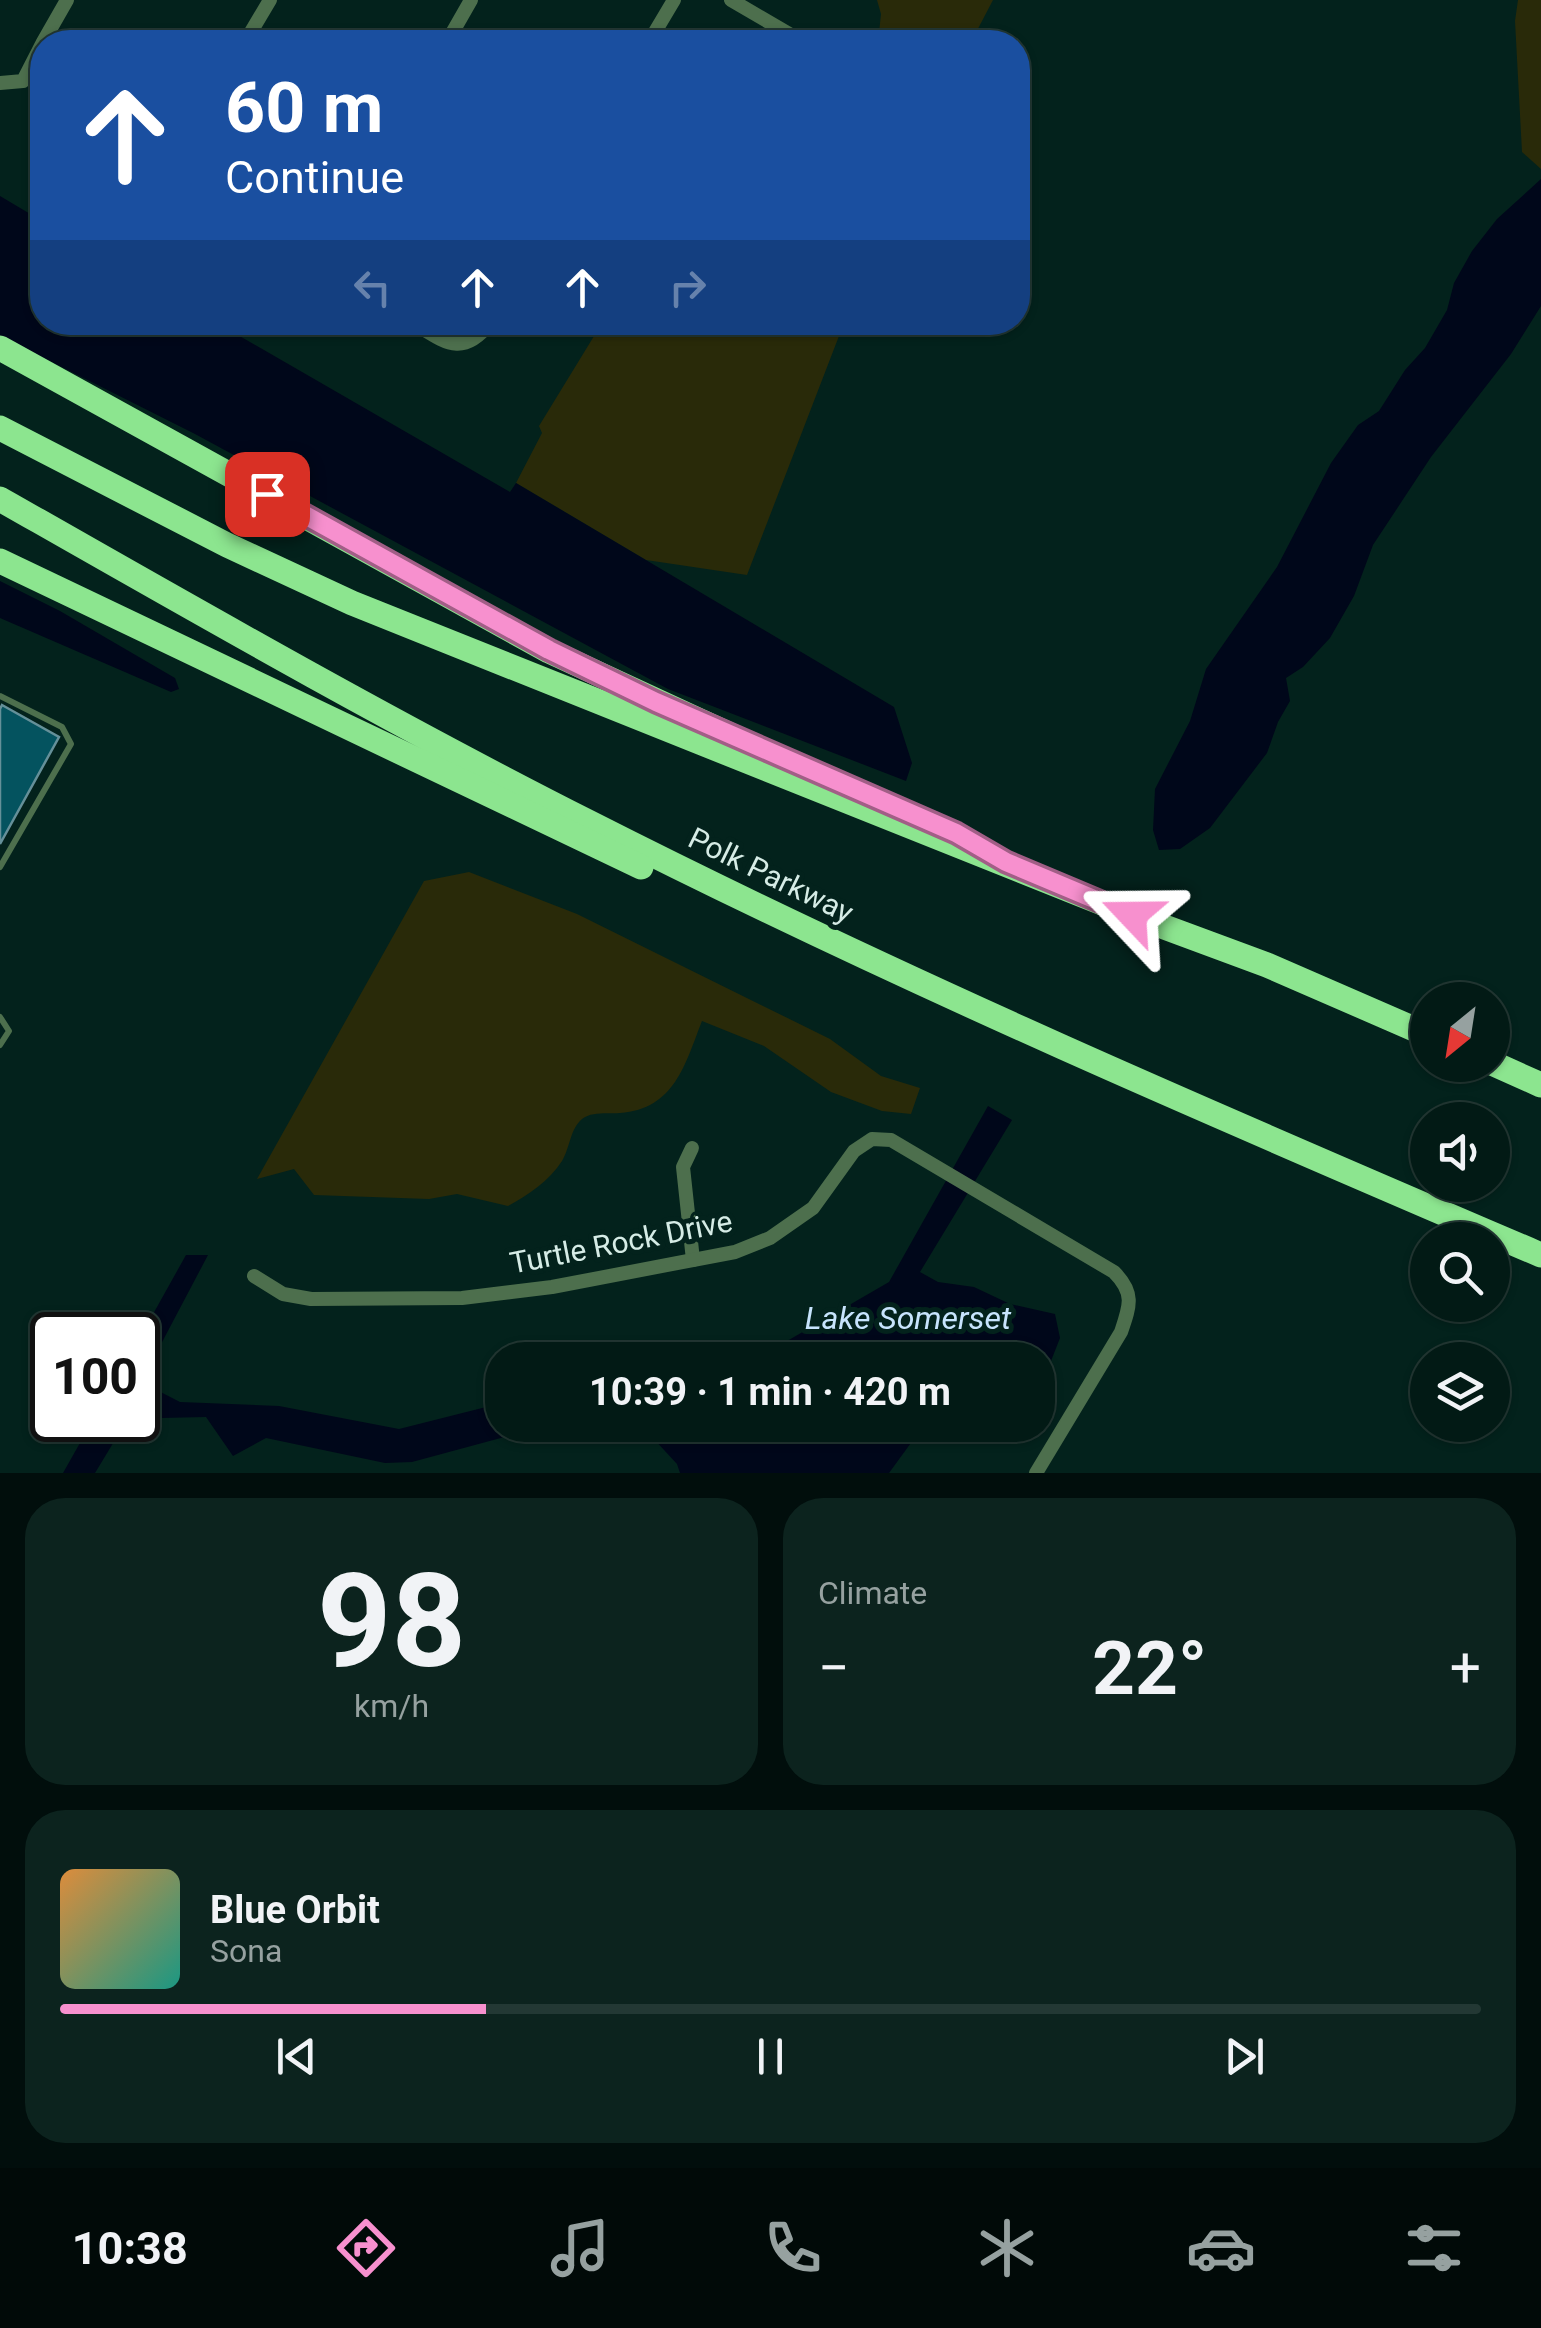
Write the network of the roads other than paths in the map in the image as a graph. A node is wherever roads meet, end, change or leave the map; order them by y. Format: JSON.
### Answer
{"nodes":[{"id":1,"x":67,"y":0,"type":"edge"},
{"id":2,"x":270,"y":0,"type":"edge"},
{"id":3,"x":471,"y":0,"type":"edge"},
{"id":4,"x":674,"y":0,"type":"edge"},
{"id":5,"x":731,"y":0,"type":"edge"},
{"id":6,"x":50,"y":30,"type":"edge"},
{"id":7,"x":253,"y":30,"type":"edge"},
{"id":8,"x":454,"y":30,"type":"edge"},
{"id":9,"x":656,"y":30,"type":"edge"},
{"id":10,"x":782,"y":30,"type":"edge"},
{"id":11,"x":30,"y":68,"type":"edge"},
{"id":12,"x":0,"y":83,"type":"edge"},
{"id":13,"x":434,"y":335,"type":"edge"},
{"id":14,"x":480,"y":335,"type":"edge"},
{"id":15,"x":0,"y":348,"type":"edge"},
{"id":16,"x":0,"y":428,"type":"edge"},
{"id":17,"x":0,"y":499,"type":"edge"},
{"id":18,"x":0,"y":561,"type":"edge"},
{"id":19,"x":0,"y":696,"type":"edge"},
{"id":20,"x":1006,"y":862,"type":"junction"},
{"id":21,"x":0,"y":867,"type":"edge"},
{"id":22,"x":963,"y":1003,"type":"junction"},
{"id":23,"x":0,"y":1016,"type":"edge"},
{"id":24,"x":1410,"y":1026,"type":"edge"},
{"id":25,"x":0,"y":1045,"type":"edge"},
{"id":26,"x":1510,"y":1071,"type":"edge"},
{"id":27,"x":1541,"y":1085,"type":"edge"},
{"id":28,"x":692,"y":1148,"type":"dead end"},
{"id":29,"x":1541,"y":1255,"type":"edge"},
{"id":30,"x":693,"y":1260,"type":"junction"},
{"id":31,"x":254,"y":1276,"type":"dead end"},
{"id":32,"x":1036,"y":1473,"type":"edge"}],
"edges":[{"from":1,"to":6,"type":"street"},
{"from":2,"to":7,"type":"street"},
{"from":3,"to":8,"type":"street"},
{"from":4,"to":9,"type":"street"},
{"from":5,"to":10,"type":"street"},
{"from":11,"to":12,"type":"street"},
{"from":13,"to":14,"type":"street"},
{"from":15,"to":20,"type":"highway"},
{"from":16,"to":20,"type":"highway"},
{"from":17,"to":22,"type":"highway","name":"Polk Parkway"},
{"from":18,"to":22,"type":"highway"},
{"from":19,"to":21,"type":"lane"},
{"from":20,"to":24,"type":"highway"},
{"from":22,"to":29,"type":"highway","name":"Polk Parkway"},
{"from":23,"to":25,"type":"lane"},
{"from":26,"to":27,"type":"highway"},
{"from":28,"to":30,"type":"street"},
{"from":30,"to":31,"type":"street","name":"Turtle Rock Drive"},
{"from":30,"to":32,"type":"street","name":"Turtle Rock Drive"}]}
